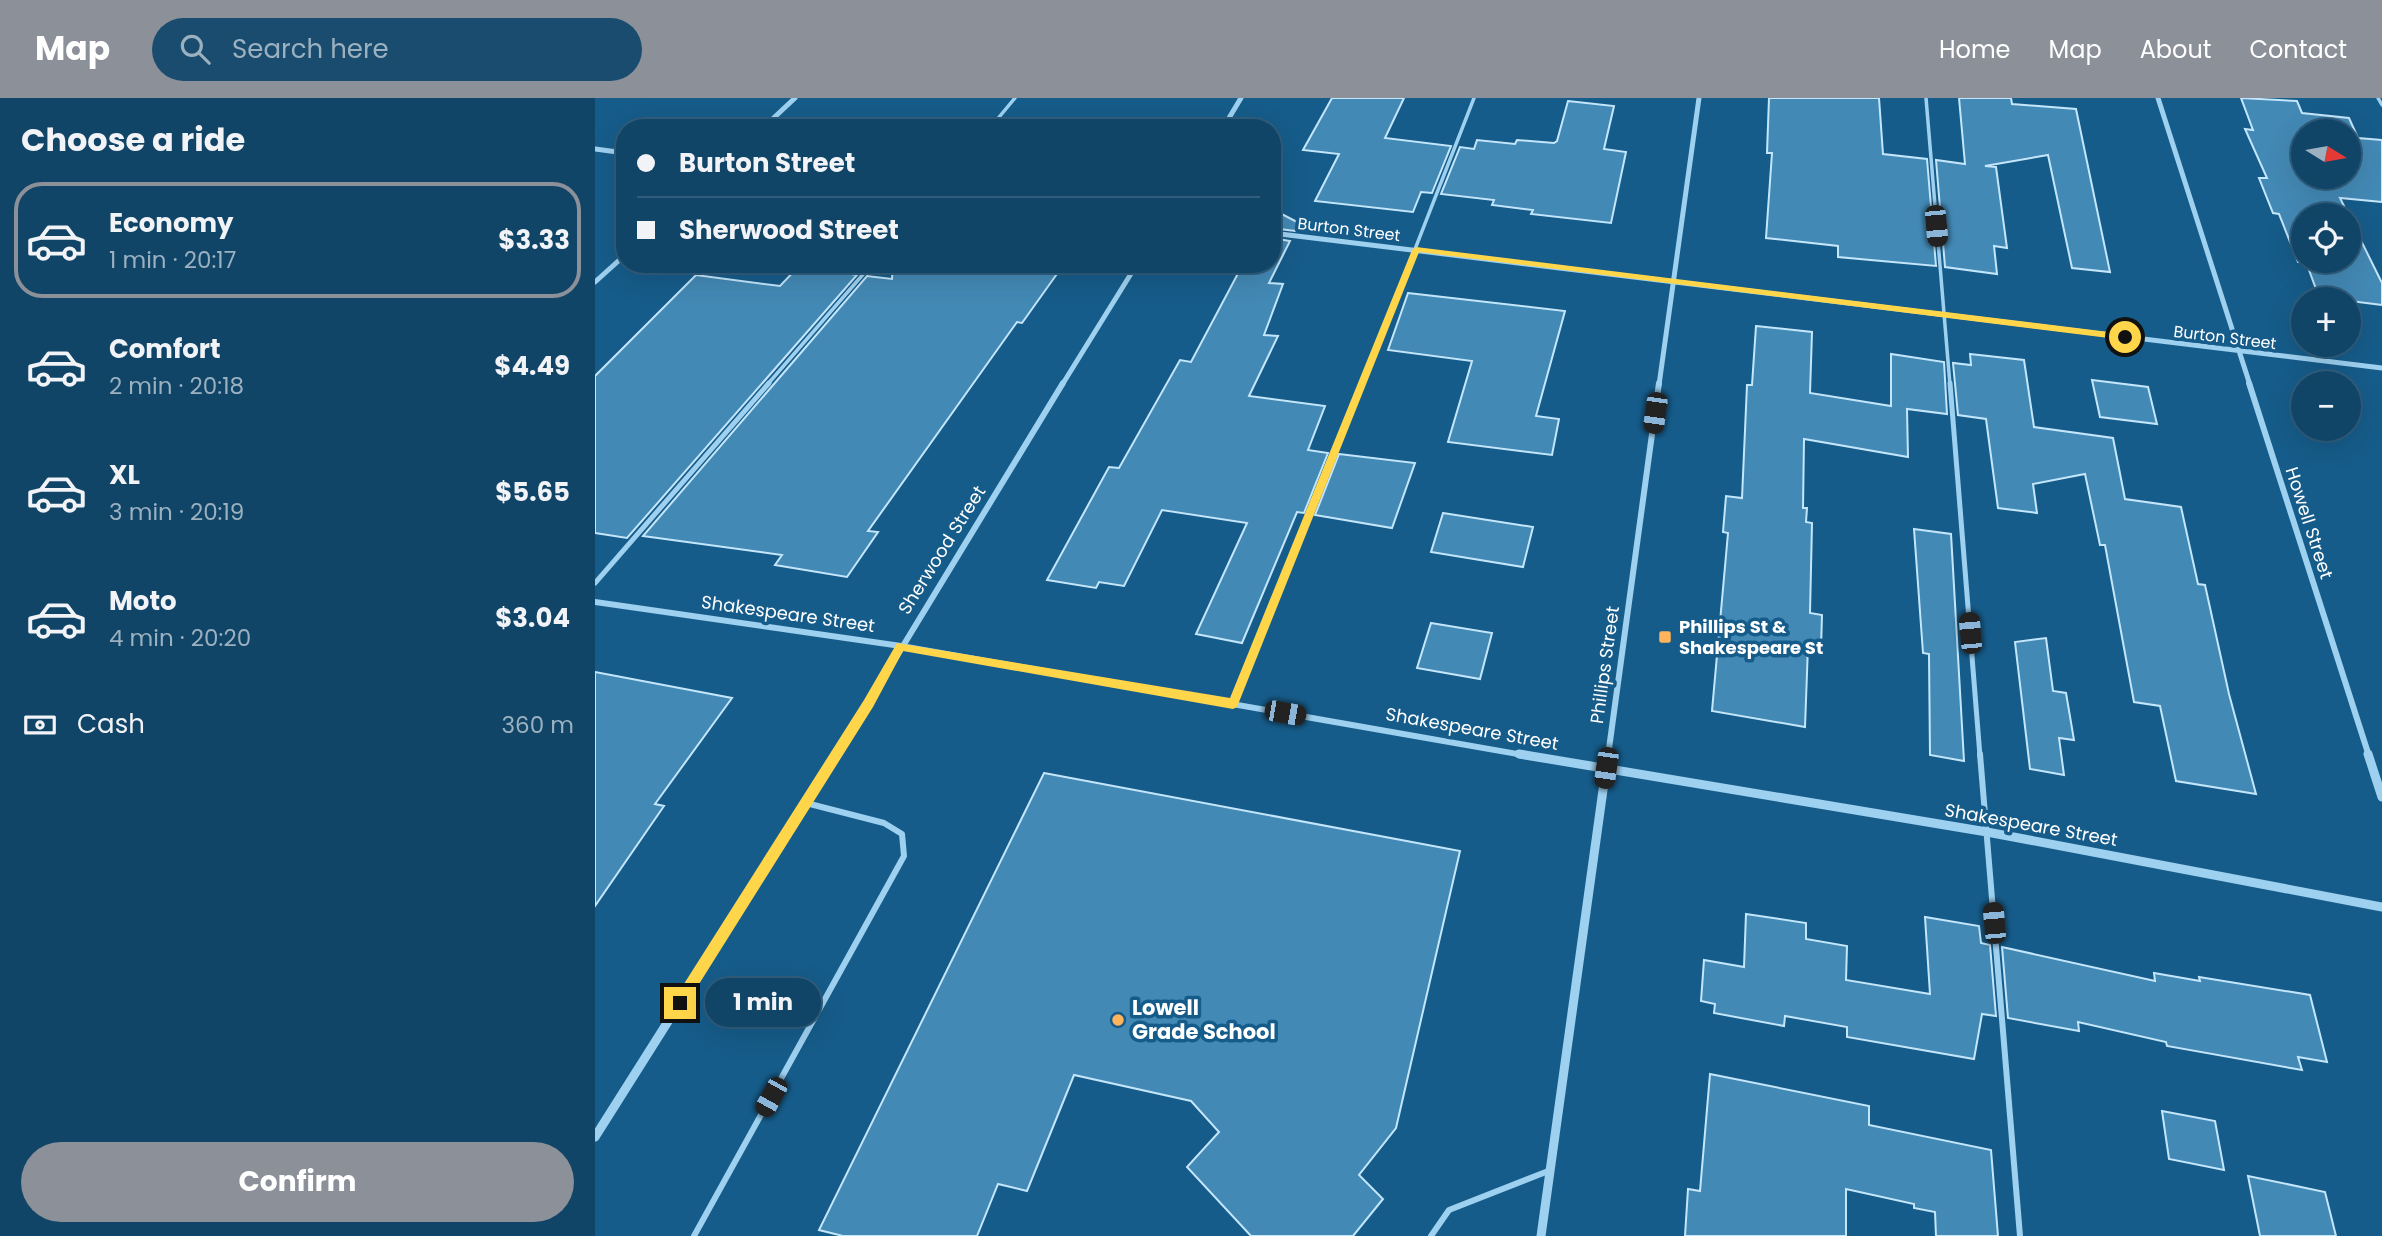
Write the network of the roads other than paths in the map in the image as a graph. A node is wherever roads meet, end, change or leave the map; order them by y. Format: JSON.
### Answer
{"nodes":[{"id":1,"x":795,"y":98,"type":"edge"},
{"id":2,"x":1015,"y":98,"type":"edge"},
{"id":3,"x":1241,"y":98,"type":"edge"},
{"id":4,"x":1474,"y":98,"type":"edge"},
{"id":5,"x":1699,"y":98,"type":"edge"},
{"id":6,"x":1926,"y":98,"type":"edge"},
{"id":7,"x":2158,"y":98,"type":"edge"},
{"id":8,"x":2378,"y":98,"type":"edge"},
{"id":9,"x":2382,"y":105,"type":"edge"},
{"id":10,"x":773,"y":119,"type":"edge"},
{"id":11,"x":997,"y":119,"type":"edge"},
{"id":12,"x":1228,"y":119,"type":"edge"},
{"id":13,"x":595,"y":149,"type":"edge"},
{"id":14,"x":616,"y":152,"type":"edge"},
{"id":15,"x":1281,"y":234,"type":"edge"},
{"id":16,"x":1416,"y":250,"type":"junction"},
{"id":17,"x":616,"y":263,"type":"edge"},
{"id":18,"x":864,"y":273,"type":"edge"},
{"id":19,"x":1131,"y":273,"type":"edge"},
{"id":20,"x":1673,"y":281,"type":"junction"},
{"id":21,"x":595,"y":282,"type":"edge"},
{"id":22,"x":1944,"y":314,"type":"junction"},
{"id":23,"x":2238,"y":351,"type":"junction"},
{"id":24,"x":2382,"y":368,"type":"edge"},
{"id":25,"x":595,"y":583,"type":"edge"},
{"id":26,"x":595,"y":602,"type":"edge"},
{"id":27,"x":901,"y":646,"type":"junction"},
{"id":28,"x":1233,"y":704,"type":"junction"},
{"id":29,"x":1606,"y":768,"type":"junction"},
{"id":30,"x":2382,"y":797,"type":"edge"},
{"id":31,"x":806,"y":803,"type":"junction"},
{"id":32,"x":1987,"y":832,"type":"junction"},
{"id":33,"x":2382,"y":907,"type":"edge"},
{"id":34,"x":595,"y":1137,"type":"edge"},
{"id":35,"x":1551,"y":1170,"type":"junction"},
{"id":36,"x":694,"y":1236,"type":"edge"},
{"id":37,"x":1431,"y":1236,"type":"edge"},
{"id":38,"x":1541,"y":1236,"type":"edge"},
{"id":39,"x":2020,"y":1236,"type":"edge"}],
"edges":[{"from":1,"to":10,"type":"street"},
{"from":2,"to":11,"type":"lane"},
{"from":3,"to":12,"type":"street"},
{"from":4,"to":16,"type":"lane"},
{"from":5,"to":20,"type":"street","name":"Phillips Street"},
{"from":6,"to":22,"type":"lane"},
{"from":7,"to":23,"type":"street","name":"Howell Street"},
{"from":8,"to":9,"type":"lane"},
{"from":13,"to":14,"type":"street"},
{"from":15,"to":16,"type":"street","name":"Burton Street"},
{"from":16,"to":20,"type":"street","name":"Burton Street"},
{"from":16,"to":28,"type":"lane"},
{"from":17,"to":21,"type":"street"},
{"from":18,"to":25,"type":"lane"},
{"from":19,"to":27,"type":"street","name":"Sherwood Street"},
{"from":20,"to":22,"type":"street","name":"Burton Street"},
{"from":20,"to":29,"type":"street","name":"Phillips Street"},
{"from":22,"to":23,"type":"street","name":"Burton Street"},
{"from":22,"to":32,"type":"lane"},
{"from":23,"to":24,"type":"street","name":"Burton Street"},
{"from":23,"to":30,"type":"street","name":"Howell Street"},
{"from":26,"to":27,"type":"street","name":"Shakespeare Street"},
{"from":27,"to":28,"type":"street","name":"Shakespeare Street"},
{"from":27,"to":31,"type":"street","name":"Sherwood Street"},
{"from":28,"to":29,"type":"street","name":"Shakespeare Street"},
{"from":29,"to":32,"type":"street","name":"Shakespeare Street"},
{"from":29,"to":35,"type":"street","name":"Phillips Street"},
{"from":31,"to":34,"type":"street","name":"Sherwood Street"},
{"from":31,"to":36,"type":"lane"},
{"from":32,"to":33,"type":"street","name":"Shakespeare Street"},
{"from":32,"to":39,"type":"lane"},
{"from":35,"to":37,"type":"lane"},
{"from":35,"to":38,"type":"street","name":"Phillips Street"}]}
